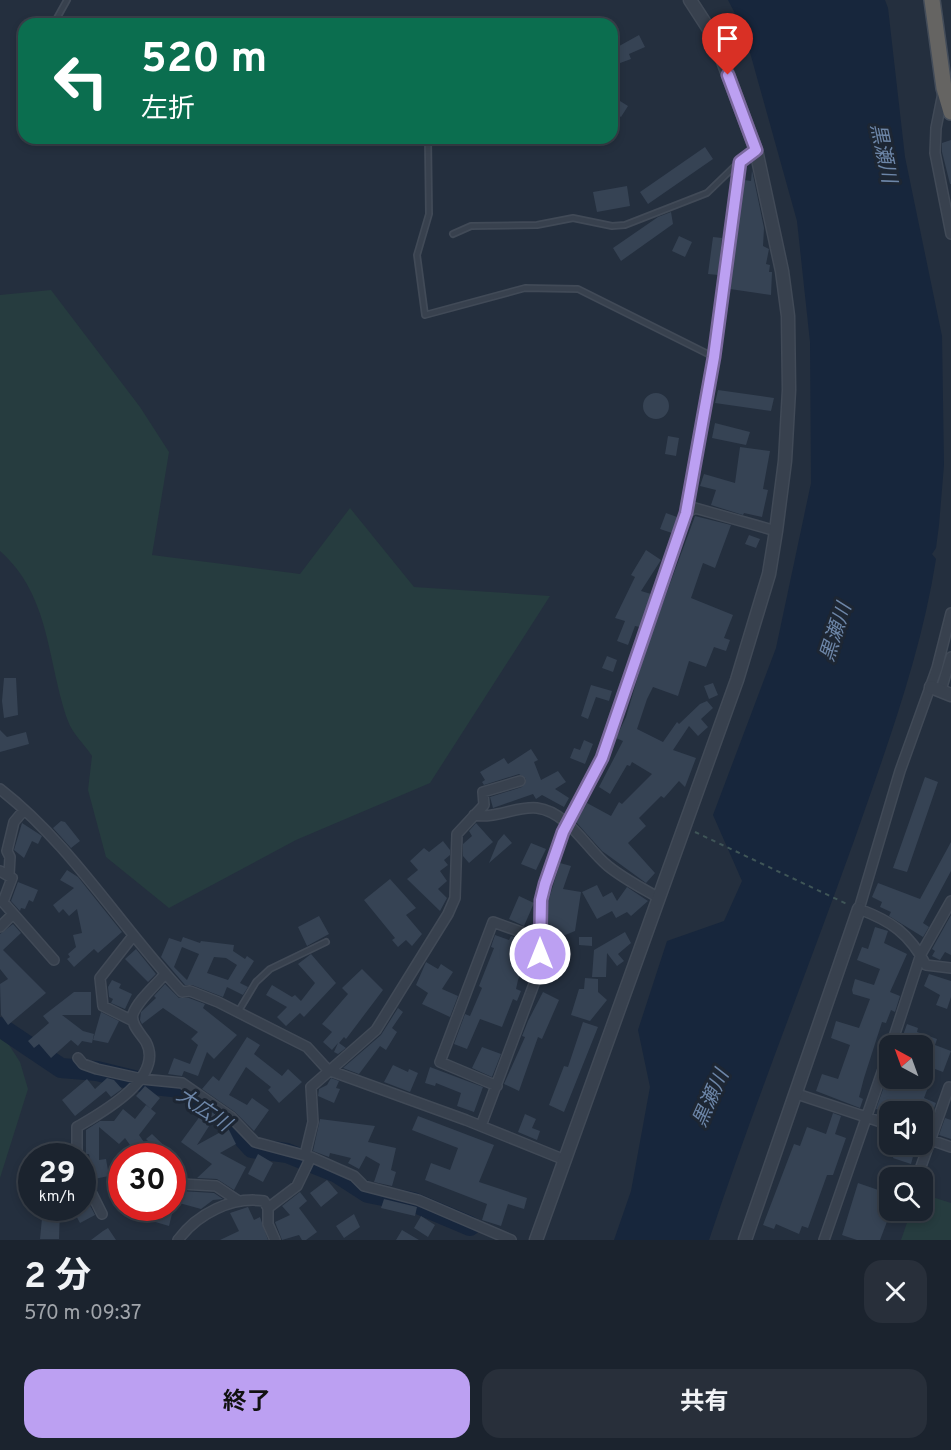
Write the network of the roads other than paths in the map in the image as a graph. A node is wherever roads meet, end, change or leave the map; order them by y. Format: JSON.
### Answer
{"nodes":[{"id":1,"x":67,"y":0,"type":"edge"},
{"id":2,"x":690,"y":0,"type":"edge"},
{"id":3,"x":932,"y":0,"type":"edge"},
{"id":4,"x":57,"y":18,"type":"edge"},
{"id":5,"x":944,"y":88,"type":"junction"},
{"id":6,"x":951,"y":112,"type":"edge"},
{"id":7,"x":428,"y":144,"type":"edge"},
{"id":8,"x":756,"y":150,"type":"junction"},
{"id":9,"x":740,"y":162,"type":"junction"},
{"id":10,"x":453,"y":234,"type":"dead end"},
{"id":11,"x":951,"y":234,"type":"edge"},
{"id":12,"x":714,"y":357,"type":"junction"},
{"id":13,"x":686,"y":513,"type":"junction"},
{"id":14,"x":776,"y":531,"type":"junction"},
{"id":15,"x":951,"y":613,"type":"edge"},
{"id":16,"x":951,"y":657,"type":"edge"},
{"id":17,"x":941,"y":690,"type":"edge"},
{"id":18,"x":520,"y":781,"type":"dead end"},
{"id":19,"x":0,"y":789,"type":"edge"},
{"id":20,"x":24,"y":810,"type":"junction"},
{"id":21,"x":474,"y":815,"type":"junction"},
{"id":22,"x":568,"y":825,"type":"junction"},
{"id":23,"x":4,"y":873,"type":"edge"},
{"id":24,"x":659,"y":898,"type":"junction"},
{"id":25,"x":951,"y":901,"type":"edge"},
{"id":26,"x":854,"y":907,"type":"junction"},
{"id":27,"x":13,"y":914,"type":"junction"},
{"id":28,"x":0,"y":927,"type":"edge"},
{"id":29,"x":133,"y":936,"type":"junction"},
{"id":30,"x":540,"y":939,"type":"junction"},
{"id":31,"x":326,"y":942,"type":"dead end"},
{"id":32,"x":921,"y":954,"type":"junction"},
{"id":33,"x":54,"y":960,"type":"dead end"},
{"id":34,"x":951,"y":968,"type":"edge"},
{"id":35,"x":165,"y":974,"type":"junction"},
{"id":36,"x":238,"y":1012,"type":"junction"},
{"id":37,"x":133,"y":1021,"type":"junction"},
{"id":38,"x":894,"y":1035,"type":"edge"},
{"id":39,"x":78,"y":1058,"type":"dead end"},
{"id":40,"x":328,"y":1070,"type":"junction"},
{"id":41,"x":139,"y":1078,"type":"junction"},
{"id":42,"x":879,"y":1080,"type":"edge"},
{"id":43,"x":497,"y":1086,"type":"junction"},
{"id":44,"x":949,"y":1088,"type":"dead end"},
{"id":45,"x":797,"y":1094,"type":"junction"},
{"id":46,"x":867,"y":1117,"type":"junction"},
{"id":47,"x":879,"y":1121,"type":"edge"},
{"id":48,"x":933,"y":1124,"type":"edge"},
{"id":49,"x":481,"y":1126,"type":"junction"},
{"id":50,"x":933,"y":1140,"type":"edge"},
{"id":51,"x":77,"y":1143,"type":"edge"},
{"id":52,"x":951,"y":1147,"type":"edge"},
{"id":53,"x":308,"y":1156,"type":"junction"},
{"id":54,"x":565,"y":1160,"type":"junction"},
{"id":55,"x":186,"y":1184,"type":"edge"},
{"id":56,"x":237,"y":1200,"type":"junction"},
{"id":57,"x":96,"y":1202,"type":"edge"},
{"id":58,"x":268,"y":1208,"type":"junction"},
{"id":59,"x":102,"y":1214,"type":"dead end"},
{"id":60,"x":492,"y":1235,"type":"edge"},
{"id":61,"x":748,"y":1239,"type":"edge"},
{"id":62,"x":178,"y":1240,"type":"edge"},
{"id":63,"x":275,"y":1240,"type":"edge"},
{"id":64,"x":511,"y":1240,"type":"edge"},
{"id":65,"x":536,"y":1240,"type":"edge"},
{"id":66,"x":824,"y":1240,"type":"edge"}],
"edges":[{"from":1,"to":4,"type":"lane"},
{"from":2,"to":8,"type":"street"},
{"from":3,"to":5,"type":"highway"},
{"from":5,"to":6,"type":"highway"},
{"from":5,"to":11,"type":"street"},
{"from":7,"to":12,"type":"lane"},
{"from":8,"to":9,"type":"street"},
{"from":8,"to":14,"type":"street"},
{"from":9,"to":10,"type":"lane"},
{"from":9,"to":12,"type":"street"},
{"from":12,"to":13,"type":"street"},
{"from":13,"to":14,"type":"street"},
{"from":13,"to":22,"type":"street"},
{"from":14,"to":24,"type":"street"},
{"from":15,"to":17,"type":"street"},
{"from":16,"to":17,"type":"street"},
{"from":17,"to":26,"type":"street"},
{"from":18,"to":21,"type":"street"},
{"from":19,"to":20,"type":"street"},
{"from":20,"to":23,"type":"street"},
{"from":20,"to":29,"type":"street"},
{"from":21,"to":22,"type":"street"},
{"from":21,"to":40,"type":"street"},
{"from":22,"to":24,"type":"street"},
{"from":22,"to":30,"type":"street"},
{"from":23,"to":27,"type":"street"},
{"from":24,"to":54,"type":"street"},
{"from":25,"to":32,"type":"street"},
{"from":26,"to":32,"type":"street"},
{"from":26,"to":45,"type":"street"},
{"from":27,"to":28,"type":"street"},
{"from":27,"to":33,"type":"street"},
{"from":29,"to":35,"type":"street"},
{"from":29,"to":37,"type":"street"},
{"from":30,"to":43,"type":"street"},
{"from":30,"to":43,"type":"street"},
{"from":31,"to":36,"type":"lane"},
{"from":32,"to":34,"type":"street"},
{"from":32,"to":38,"type":"street"},
{"from":35,"to":36,"type":"street"},
{"from":35,"to":37,"type":"street"},
{"from":36,"to":40,"type":"street"},
{"from":37,"to":41,"type":"street"},
{"from":39,"to":41,"type":"street"},
{"from":40,"to":49,"type":"street"},
{"from":40,"to":53,"type":"street"},
{"from":41,"to":51,"type":"street"},
{"from":41,"to":53,"type":"street"},
{"from":42,"to":46,"type":"street"},
{"from":43,"to":49,"type":"street"},
{"from":44,"to":48,"type":"street"},
{"from":45,"to":46,"type":"street"},
{"from":45,"to":61,"type":"street"},
{"from":46,"to":47,"type":"street"},
{"from":46,"to":66,"type":"street"},
{"from":49,"to":54,"type":"street"},
{"from":50,"to":52,"type":"street"},
{"from":53,"to":58,"type":"street"},
{"from":53,"to":60,"type":"street"},
{"from":54,"to":65,"type":"street"},
{"from":55,"to":56,"type":"street"},
{"from":56,"to":58,"type":"street"},
{"from":56,"to":62,"type":"street"},
{"from":57,"to":59,"type":"street"},
{"from":58,"to":63,"type":"street"},
{"from":60,"to":64,"type":"street"}]}
